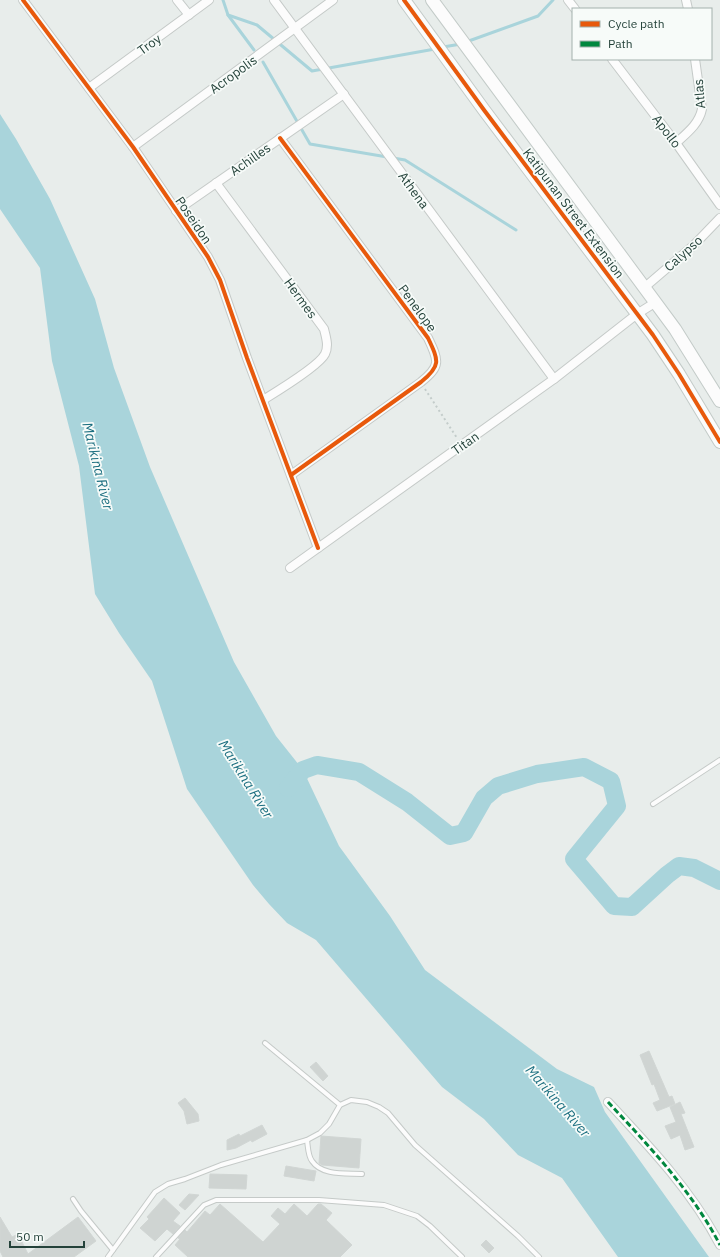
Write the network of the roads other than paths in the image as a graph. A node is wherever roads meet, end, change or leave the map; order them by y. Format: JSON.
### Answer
{"nodes":[{"id":1,"x":24,"y":0,"type":"edge"},
{"id":2,"x":177,"y":0,"type":"edge"},
{"id":3,"x":209,"y":0,"type":"edge"},
{"id":4,"x":274,"y":0,"type":"edge"},
{"id":5,"x":333,"y":0,"type":"edge"},
{"id":6,"x":404,"y":0,"type":"edge"},
{"id":7,"x":432,"y":0,"type":"edge"},
{"id":8,"x":568,"y":0,"type":"edge"},
{"id":9,"x":574,"y":8,"type":"edge"},
{"id":10,"x":189,"y":15,"type":"junction"},
{"id":11,"x":295,"y":29,"type":"junction"},
{"id":12,"x":613,"y":60,"type":"edge"},
{"id":13,"x":695,"y":60,"type":"edge"},
{"id":14,"x":89,"y":88,"type":"junction"},
{"id":15,"x":344,"y":94,"type":"junction"},
{"id":16,"x":280,"y":138,"type":"junction"},
{"id":17,"x":676,"y":143,"type":"junction"},
{"id":18,"x":133,"y":148,"type":"junction"},
{"id":19,"x":216,"y":183,"type":"junction"},
{"id":20,"x":720,"y":205,"type":"edge"},
{"id":21,"x":176,"y":211,"type":"junction"},
{"id":22,"x":720,"y":218,"type":"edge"},
{"id":23,"x":644,"y":287,"type":"junction"},
{"id":24,"x":656,"y":302,"type":"junction"},
{"id":25,"x":637,"y":314,"type":"junction"},
{"id":26,"x":554,"y":379,"type":"junction"},
{"id":27,"x":263,"y":400,"type":"junction"},
{"id":28,"x":720,"y":401,"type":"edge"},
{"id":29,"x":720,"y":442,"type":"edge"},
{"id":30,"x":291,"y":475,"type":"junction"},
{"id":31,"x":318,"y":548,"type":"junction"},
{"id":32,"x":290,"y":568,"type":"dead end"},
{"id":33,"x":720,"y":760,"type":"edge"},
{"id":34,"x":653,"y":804,"type":"dead end"},
{"id":35,"x":265,"y":1043,"type":"dead end"},
{"id":36,"x":608,"y":1102,"type":"dead end"},
{"id":37,"x":340,"y":1105,"type":"junction"},
{"id":38,"x":307,"y":1140,"type":"junction"},
{"id":39,"x":362,"y":1174,"type":"dead end"},
{"id":40,"x":73,"y":1199,"type":"dead end"},
{"id":41,"x":720,"y":1245,"type":"edge"},
{"id":42,"x":113,"y":1250,"type":"junction"},
{"id":43,"x":108,"y":1257,"type":"edge"},
{"id":44,"x":156,"y":1257,"type":"edge"},
{"id":45,"x":462,"y":1257,"type":"edge"},
{"id":46,"x":539,"y":1257,"type":"edge"}],
"edges":[{"from":1,"to":14,"type":"street","name":"Poseidon"},
{"from":2,"to":10,"type":"street"},
{"from":3,"to":10,"type":"street","name":"Troy"},
{"from":4,"to":11,"type":"street","name":"Athena"},
{"from":5,"to":11,"type":"street","name":"Acropolis"},
{"from":6,"to":25,"type":"street","name":"Katipunan Street Extension"},
{"from":7,"to":23,"type":"street","name":"Katipunan Street Extension"},
{"from":8,"to":9,"type":"street"},
{"from":10,"to":14,"type":"street","name":"Troy"},
{"from":11,"to":15,"type":"street","name":"Athena"},
{"from":11,"to":18,"type":"street","name":"Acropolis"},
{"from":12,"to":17,"type":"street","name":"Apollo"},
{"from":13,"to":17,"type":"street","name":"Atlas"},
{"from":14,"to":18,"type":"street","name":"Poseidon"},
{"from":15,"to":16,"type":"street","name":"Achilles"},
{"from":15,"to":26,"type":"street","name":"Athena"},
{"from":16,"to":19,"type":"street","name":"Achilles"},
{"from":16,"to":30,"type":"street","name":"Penelope"},
{"from":17,"to":20,"type":"street","name":"Apollo"},
{"from":18,"to":21,"type":"street","name":"Poseidon"},
{"from":19,"to":21,"type":"street","name":"Achilles"},
{"from":19,"to":27,"type":"street","name":"Hermes"},
{"from":21,"to":27,"type":"street","name":"Poseidon"},
{"from":22,"to":23,"type":"street","name":"Calypso"},
{"from":23,"to":24,"type":"street","name":"Katipunan Street Extension"},
{"from":24,"to":25,"type":"street","name":"Titan"},
{"from":24,"to":28,"type":"street","name":"Katipunan Street Extension"},
{"from":25,"to":26,"type":"street","name":"Titan"},
{"from":25,"to":29,"type":"street","name":"Katipunan Street Extension"},
{"from":26,"to":31,"type":"street","name":"Titan"},
{"from":27,"to":30,"type":"street","name":"Poseidon"},
{"from":30,"to":31,"type":"street","name":"Poseidon"},
{"from":31,"to":32,"type":"street","name":"Titan"},
{"from":33,"to":34,"type":"lane"},
{"from":35,"to":37,"type":"lane"},
{"from":36,"to":41,"type":"street"},
{"from":37,"to":38,"type":"lane"},
{"from":37,"to":46,"type":"lane"},
{"from":38,"to":39,"type":"lane"},
{"from":38,"to":42,"type":"lane"},
{"from":40,"to":42,"type":"lane"},
{"from":42,"to":43,"type":"lane"},
{"from":44,"to":45,"type":"lane"}]}
